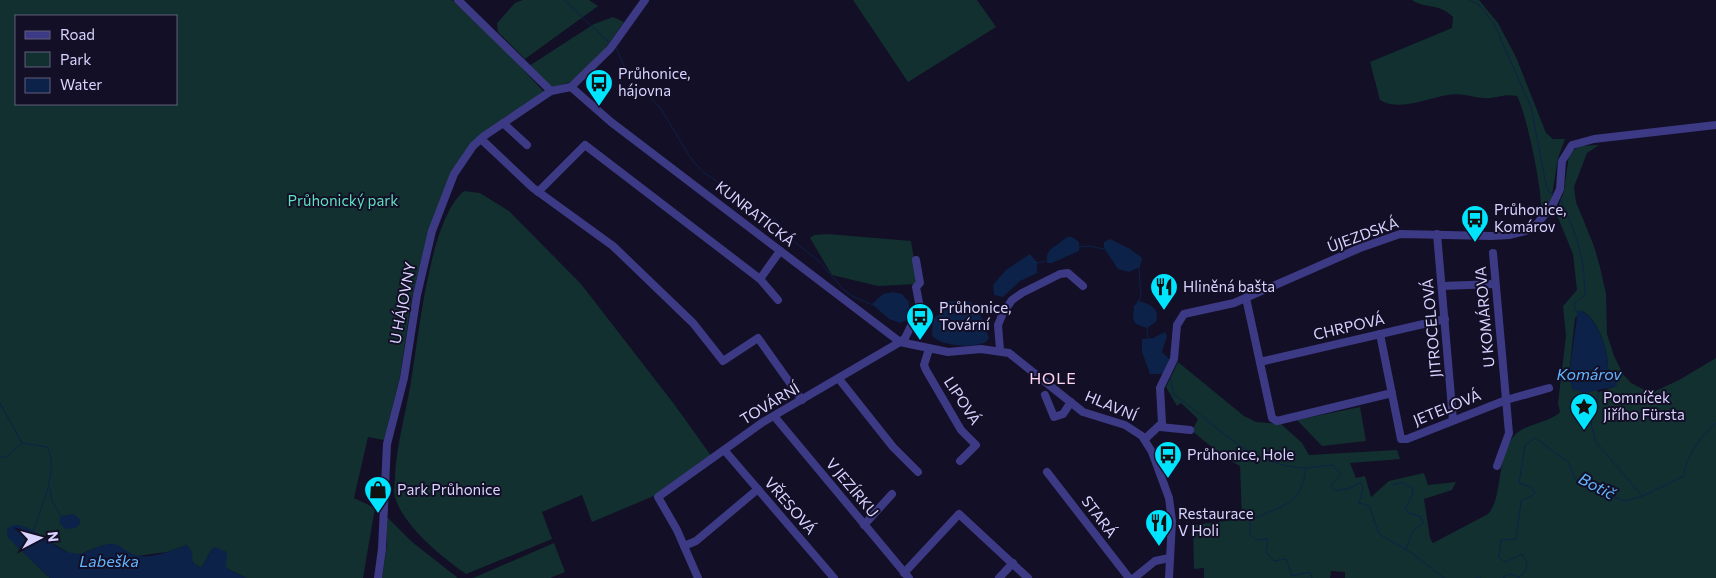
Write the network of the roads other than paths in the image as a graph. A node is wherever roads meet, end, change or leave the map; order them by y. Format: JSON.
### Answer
{"nodes":[{"id":1,"x":458,"y":0,"type":"edge"},
{"id":2,"x":645,"y":0,"type":"edge"},
{"id":3,"x":571,"y":87,"type":"junction"},
{"id":4,"x":551,"y":91,"type":"junction"},
{"id":5,"x":503,"y":123,"type":"junction"},
{"id":6,"x":1716,"y":125,"type":"edge"},
{"id":7,"x":481,"y":139,"type":"junction"},
{"id":8,"x":526,"y":145,"type":"dead end"},
{"id":9,"x":538,"y":192,"type":"junction"},
{"id":10,"x":1438,"y":234,"type":"junction"},
{"id":11,"x":780,"y":251,"type":"junction"},
{"id":12,"x":1493,"y":253,"type":"dead end"},
{"id":13,"x":916,"y":260,"type":"dead end"},
{"id":14,"x":760,"y":279,"type":"junction"},
{"id":15,"x":1495,"y":284,"type":"junction"},
{"id":16,"x":1083,"y":286,"type":"dead end"},
{"id":17,"x":1442,"y":286,"type":"junction"},
{"id":18,"x":1246,"y":298,"type":"junction"},
{"id":19,"x":778,"y":300,"type":"dead end"},
{"id":20,"x":1445,"y":319,"type":"junction"},
{"id":21,"x":1380,"y":334,"type":"junction"},
{"id":22,"x":900,"y":342,"type":"junction"},
{"id":23,"x":929,"y":349,"type":"junction"},
{"id":24,"x":1000,"y":350,"type":"junction"},
{"id":25,"x":1260,"y":362,"type":"junction"},
{"id":26,"x":839,"y":379,"type":"junction"},
{"id":27,"x":1549,"y":388,"type":"dead end"},
{"id":28,"x":1392,"y":393,"type":"junction"},
{"id":29,"x":1045,"y":395,"type":"dead end"},
{"id":30,"x":802,"y":400,"type":"junction"},
{"id":31,"x":1506,"y":400,"type":"junction"},
{"id":32,"x":1070,"y":402,"type":"junction"},
{"id":33,"x":774,"y":416,"type":"junction"},
{"id":34,"x":1453,"y":420,"type":"junction"},
{"id":35,"x":1160,"y":427,"type":"junction"},
{"id":36,"x":1190,"y":430,"type":"dead end"},
{"id":37,"x":1145,"y":439,"type":"junction"},
{"id":38,"x":725,"y":451,"type":"junction"},
{"id":39,"x":960,"y":462,"type":"dead end"},
{"id":40,"x":1497,"y":466,"type":"dead end"},
{"id":41,"x":918,"y":472,"type":"dead end"},
{"id":42,"x":1047,"y":472,"type":"dead end"},
{"id":43,"x":758,"y":489,"type":"junction"},
{"id":44,"x":892,"y":494,"type":"dead end"},
{"id":45,"x":864,"y":525,"type":"junction"},
{"id":46,"x":684,"y":546,"type":"junction"},
{"id":47,"x":1169,"y":558,"type":"junction"},
{"id":48,"x":1012,"y":563,"type":"junction"},
{"id":49,"x":906,"y":575,"type":"edge"},
{"id":50,"x":378,"y":578,"type":"edge"},
{"id":51,"x":698,"y":578,"type":"edge"},
{"id":52,"x":834,"y":578,"type":"edge"},
{"id":53,"x":999,"y":578,"type":"edge"},
{"id":54,"x":1028,"y":578,"type":"edge"},
{"id":55,"x":1129,"y":578,"type":"edge"},
{"id":56,"x":1134,"y":578,"type":"edge"},
{"id":57,"x":1169,"y":578,"type":"edge"}],
"edges":[{"from":1,"to":4,"type":"street"},
{"from":2,"to":3,"type":"street"},
{"from":3,"to":4,"type":"street","name":"U HÁJOVNY"},
{"from":3,"to":11,"type":"street","name":"KUNRATICKÁ"},
{"from":4,"to":5,"type":"street","name":"U HÁJOVNY"},
{"from":5,"to":7,"type":"street","name":"U HÁJOVNY"},
{"from":5,"to":8,"type":"street"},
{"from":6,"to":10,"type":"street","name":"ÚJEZDSKÁ"},
{"from":7,"to":9,"type":"street"},
{"from":7,"to":50,"type":"street","name":"U HÁJOVNY"},
{"from":9,"to":14,"type":"street"},
{"from":9,"to":30,"type":"street"},
{"from":10,"to":17,"type":"street","name":"JITROCELOVÁ"},
{"from":10,"to":18,"type":"street","name":"ÚJEZDSKÁ"},
{"from":11,"to":14,"type":"street"},
{"from":11,"to":22,"type":"street","name":"KUNRATICKÁ"},
{"from":12,"to":15,"type":"street","name":"U KOMÁROVA"},
{"from":13,"to":22,"type":"street"},
{"from":14,"to":19,"type":"street"},
{"from":15,"to":17,"type":"street"},
{"from":15,"to":31,"type":"street","name":"U KOMÁROVA"},
{"from":16,"to":24,"type":"street"},
{"from":17,"to":20,"type":"street","name":"JITROCELOVÁ"},
{"from":18,"to":25,"type":"street"},
{"from":18,"to":35,"type":"street","name":"ÚJEZDSKÁ"},
{"from":20,"to":21,"type":"street","name":"CHRPOVÁ"},
{"from":20,"to":34,"type":"street","name":"JITROCELOVÁ"},
{"from":21,"to":25,"type":"street","name":"CHRPOVÁ"},
{"from":21,"to":28,"type":"street","name":"JETELOVÁ"},
{"from":22,"to":23,"type":"street","name":"KUNRATICKÁ"},
{"from":22,"to":26,"type":"street","name":"TOVÁRNÍ"},
{"from":23,"to":24,"type":"street","name":"KUNRATICKÁ"},
{"from":23,"to":39,"type":"street","name":"LIPOVÁ"},
{"from":24,"to":32,"type":"street","name":"HLAVNÍ"},
{"from":25,"to":28,"type":"street"},
{"from":26,"to":30,"type":"street","name":"TOVÁRNÍ"},
{"from":26,"to":41,"type":"street"},
{"from":27,"to":31,"type":"street","name":"JETELOVÁ"},
{"from":28,"to":34,"type":"street","name":"JETELOVÁ"},
{"from":29,"to":32,"type":"street"},
{"from":30,"to":33,"type":"street","name":"TOVÁRNÍ"},
{"from":31,"to":34,"type":"street","name":"JETELOVÁ"},
{"from":31,"to":40,"type":"street","name":"U KOMÁROVA"},
{"from":32,"to":37,"type":"street","name":"HLAVNÍ"},
{"from":33,"to":38,"type":"street","name":"TOVÁRNÍ"},
{"from":33,"to":45,"type":"street","name":"V JEZÍRKU"},
{"from":35,"to":36,"type":"street"},
{"from":35,"to":37,"type":"street"},
{"from":37,"to":47,"type":"street","name":"HLAVNÍ"},
{"from":38,"to":43,"type":"street","name":"VŘESOVÁ"},
{"from":38,"to":46,"type":"street","name":"TOVÁRNÍ"},
{"from":42,"to":55,"type":"street","name":"STARÁ"},
{"from":43,"to":46,"type":"street"},
{"from":43,"to":52,"type":"street","name":"VŘESOVÁ"},
{"from":44,"to":45,"type":"street"},
{"from":45,"to":49,"type":"street","name":"V JEZÍRKU"},
{"from":46,"to":51,"type":"street"},
{"from":47,"to":56,"type":"street"},
{"from":47,"to":57,"type":"street","name":"HLAVNÍ"},
{"from":48,"to":49,"type":"street"},
{"from":48,"to":53,"type":"street"},
{"from":48,"to":54,"type":"street"}]}
